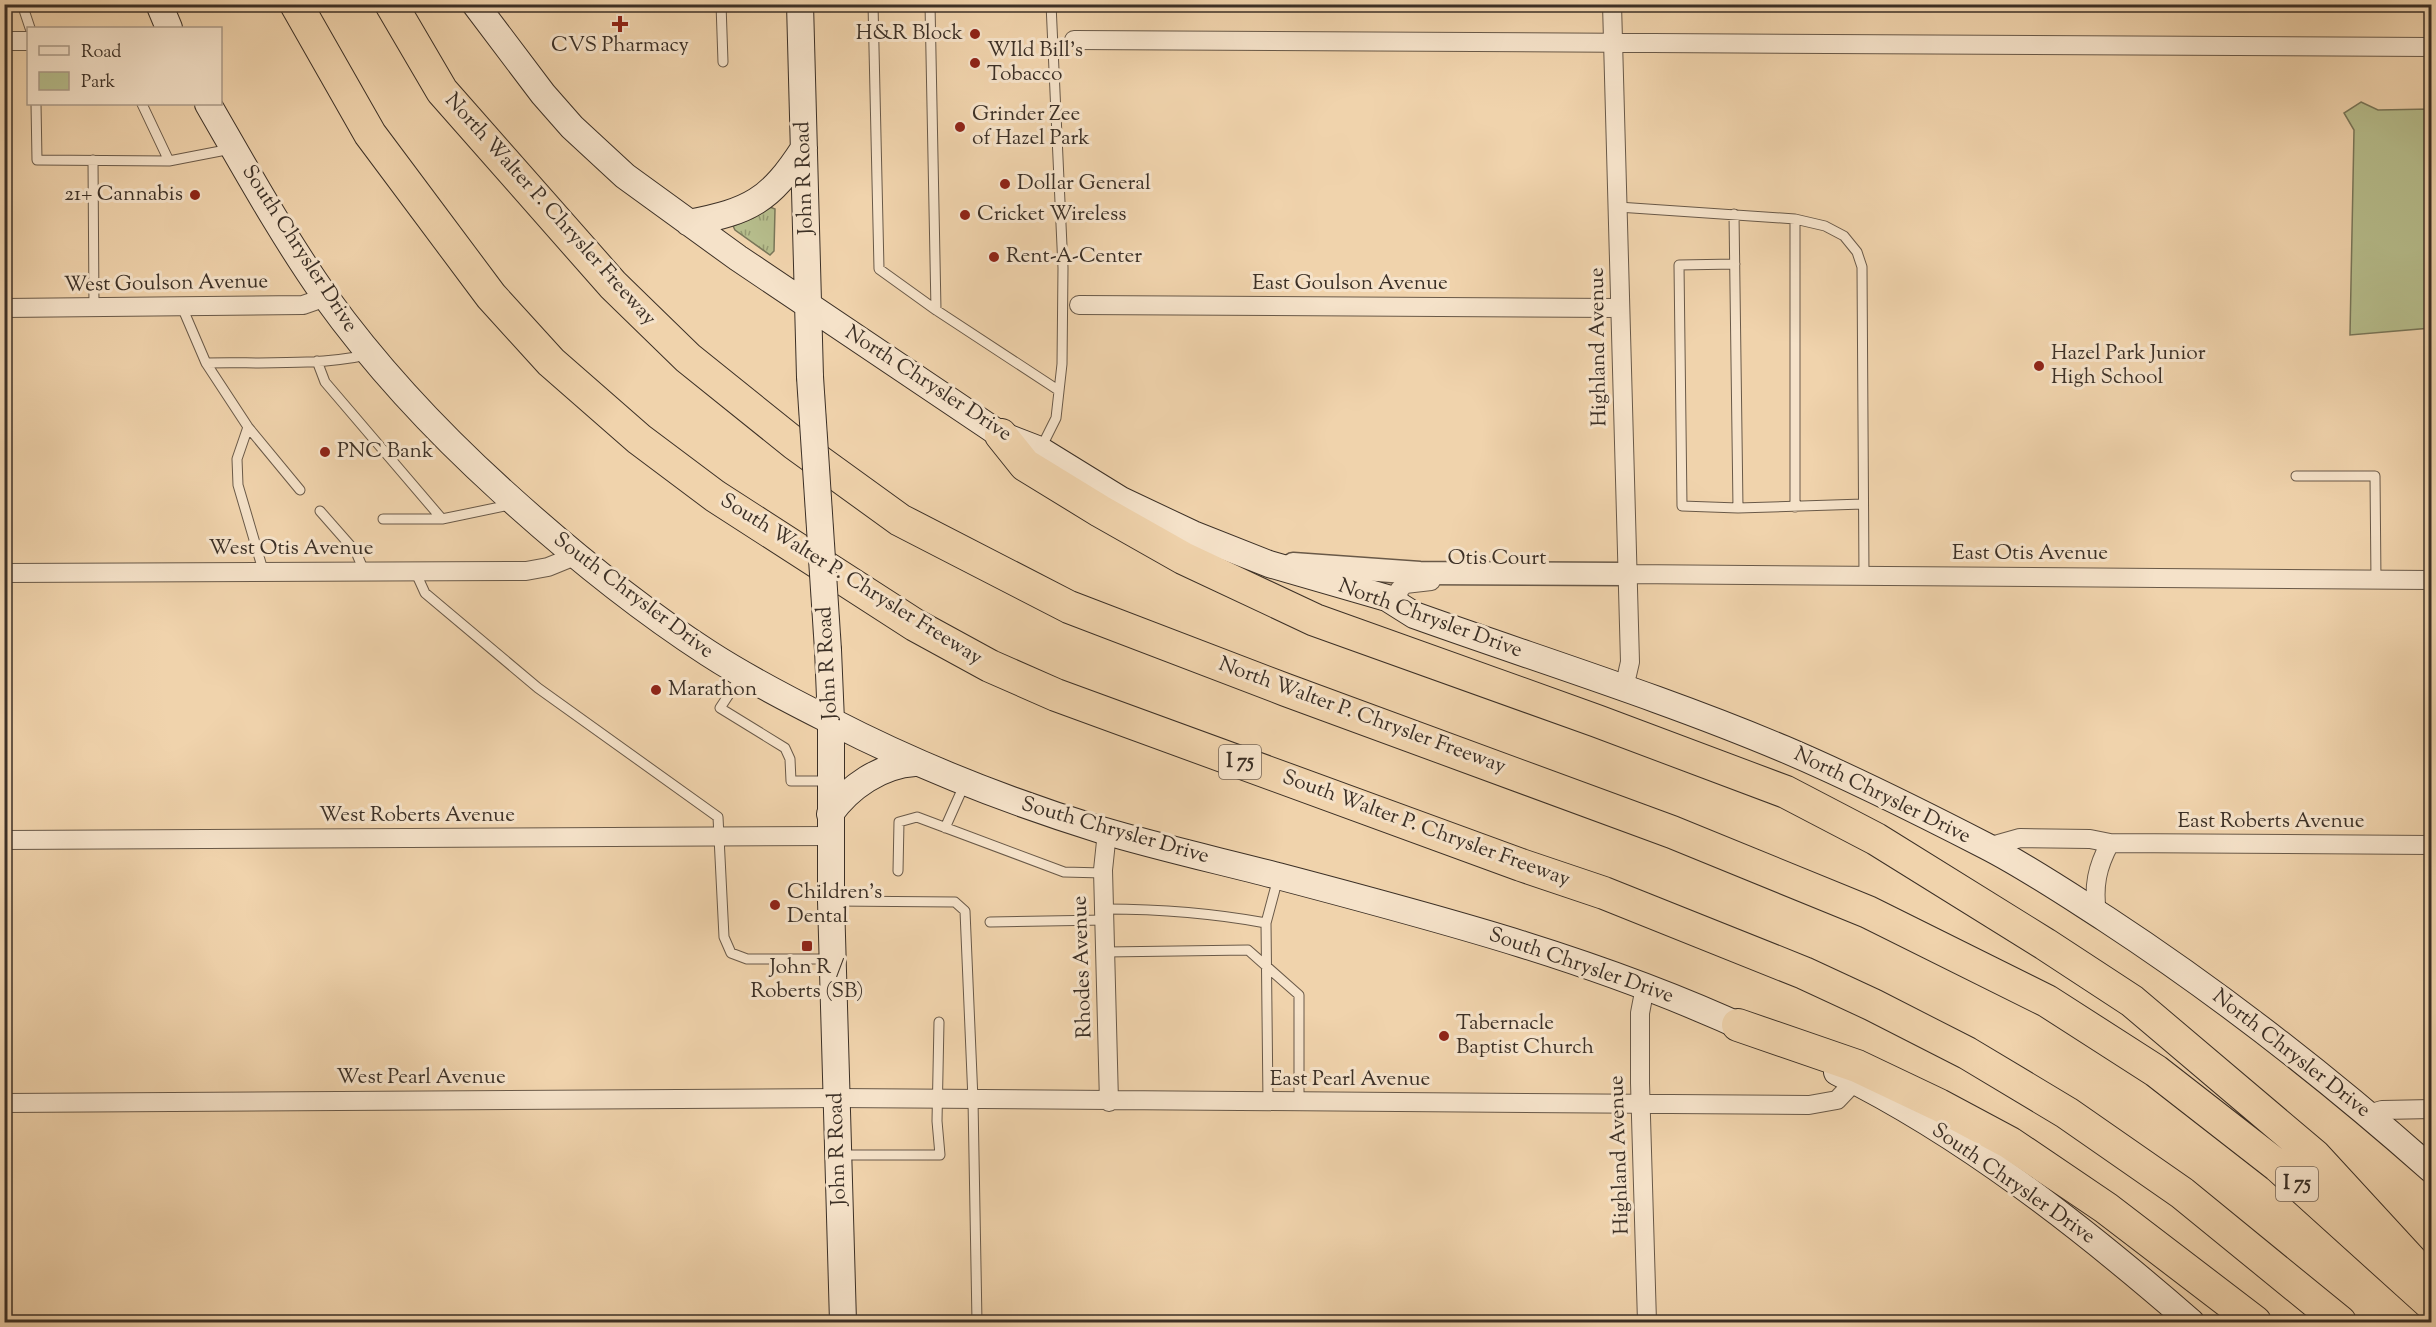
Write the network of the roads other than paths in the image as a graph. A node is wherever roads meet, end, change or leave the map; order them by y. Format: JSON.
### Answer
{"nodes":[{"id":1,"x":22,"y":4,"type":"edge"},
{"id":2,"x":159,"y":4,"type":"edge"},
{"id":3,"x":296,"y":4,"type":"edge"},
{"id":4,"x":391,"y":4,"type":"edge"},
{"id":5,"x":475,"y":4,"type":"edge"},
{"id":6,"x":721,"y":4,"type":"edge"},
{"id":7,"x":800,"y":4,"type":"edge"},
{"id":8,"x":873,"y":4,"type":"edge"},
{"id":9,"x":930,"y":4,"type":"edge"},
{"id":10,"x":1051,"y":4,"type":"edge"},
{"id":11,"x":1612,"y":4,"type":"edge"},
{"id":12,"x":30,"y":27,"type":"edge"},
{"id":13,"x":169,"y":27,"type":"edge"},
{"id":14,"x":1074,"y":40,"type":"dead end"},
{"id":15,"x":4,"y":41,"type":"edge"},
{"id":16,"x":27,"y":41,"type":"edge"},
{"id":17,"x":1613,"y":41,"type":"junction"},
{"id":18,"x":2432,"y":47,"type":"edge"},
{"id":19,"x":723,"y":62,"type":"dead end"},
{"id":20,"x":36,"y":105,"type":"edge"},
{"id":21,"x":142,"y":105,"type":"edge"},
{"id":22,"x":209,"y":105,"type":"edge"},
{"id":23,"x":234,"y":148,"type":"junction"},
{"id":24,"x":804,"y":148,"type":"junction"},
{"id":25,"x":93,"y":160,"type":"junction"},
{"id":26,"x":169,"y":161,"type":"junction"},
{"id":27,"x":1618,"y":207,"type":"junction"},
{"id":28,"x":1734,"y":214,"type":"junction"},
{"id":29,"x":1795,"y":219,"type":"junction"},
{"id":30,"x":689,"y":223,"type":"junction"},
{"id":31,"x":1735,"y":264,"type":"junction"},
{"id":32,"x":326,"y":297,"type":"junction"},
{"id":33,"x":809,"y":305,"type":"junction"},
{"id":34,"x":1079,"y":305,"type":"dead end"},
{"id":35,"x":182,"y":306,"type":"junction"},
{"id":36,"x":94,"y":307,"type":"junction"},
{"id":37,"x":4,"y":308,"type":"edge"},
{"id":38,"x":1620,"y":308,"type":"junction"},
{"id":39,"x":936,"y":310,"type":"junction"},
{"id":40,"x":371,"y":354,"type":"junction"},
{"id":41,"x":317,"y":361,"type":"junction"},
{"id":42,"x":206,"y":363,"type":"junction"},
{"id":43,"x":1058,"y":390,"type":"junction"},
{"id":44,"x":248,"y":427,"type":"junction"},
{"id":45,"x":1001,"y":435,"type":"junction"},
{"id":46,"x":1040,"y":450,"type":"junction"},
{"id":47,"x":2296,"y":476,"type":"dead end"},
{"id":48,"x":300,"y":490,"type":"dead end"},
{"id":49,"x":516,"y":503,"type":"junction"},
{"id":50,"x":1863,"y":504,"type":"junction"},
{"id":51,"x":1795,"y":507,"type":"junction"},
{"id":52,"x":1738,"y":508,"type":"junction"},
{"id":53,"x":320,"y":511,"type":"dead end"},
{"id":54,"x":383,"y":519,"type":"dead end"},
{"id":55,"x":442,"y":519,"type":"junction"},
{"id":56,"x":575,"y":556,"type":"junction"},
{"id":57,"x":1254,"y":558,"type":"dead end"},
{"id":58,"x":1351,"y":568,"type":"junction"},
{"id":59,"x":263,"y":570,"type":"junction"},
{"id":60,"x":364,"y":571,"type":"junction"},
{"id":61,"x":416,"y":571,"type":"junction"},
{"id":62,"x":4,"y":573,"type":"edge"},
{"id":63,"x":1628,"y":574,"type":"junction"},
{"id":64,"x":1864,"y":576,"type":"junction"},
{"id":65,"x":2376,"y":580,"type":"junction"},
{"id":66,"x":2432,"y":580,"type":"edge"},
{"id":67,"x":1387,"y":598,"type":"junction"},
{"id":68,"x":1414,"y":615,"type":"junction"},
{"id":69,"x":742,"y":674,"type":"junction"},
{"id":70,"x":1624,"y":688,"type":"junction"},
{"id":71,"x":831,"y":721,"type":"junction"},
{"id":72,"x":915,"y":763,"type":"junction"},
{"id":73,"x":830,"y":781,"type":"junction"},
{"id":74,"x":965,"y":783,"type":"junction"},
{"id":75,"x":830,"y":825,"type":"junction"},
{"id":76,"x":945,"y":828,"type":"junction"},
{"id":77,"x":1107,"y":831,"type":"junction"},
{"id":78,"x":720,"y":837,"type":"junction"},
{"id":79,"x":4,"y":840,"type":"edge"},
{"id":80,"x":2110,"y":843,"type":"junction"},
{"id":81,"x":2432,"y":845,"type":"edge"},
{"id":82,"x":1988,"y":847,"type":"junction"},
{"id":83,"x":898,"y":871,"type":"dead end"},
{"id":84,"x":1103,"y":873,"type":"junction"},
{"id":85,"x":1279,"y":876,"type":"junction"},
{"id":86,"x":831,"y":901,"type":"junction"},
{"id":87,"x":2097,"y":914,"type":"junction"},
{"id":88,"x":1105,"y":915,"type":"junction"},
{"id":89,"x":990,"y":922,"type":"dead end"},
{"id":90,"x":1266,"y":923,"type":"junction"},
{"id":91,"x":1106,"y":952,"type":"junction"},
{"id":92,"x":834,"y":958,"type":"junction"},
{"id":93,"x":1268,"y":967,"type":"junction"},
{"id":94,"x":1645,"y":987,"type":"junction"},
{"id":95,"x":939,"y":1022,"type":"dead end"},
{"id":96,"x":1738,"y":1025,"type":"junction"},
{"id":97,"x":1855,"y":1081,"type":"junction"},
{"id":98,"x":837,"y":1098,"type":"junction"},
{"id":99,"x":938,"y":1100,"type":"junction"},
{"id":100,"x":973,"y":1100,"type":"junction"},
{"id":101,"x":1109,"y":1102,"type":"junction"},
{"id":102,"x":1268,"y":1102,"type":"junction"},
{"id":103,"x":1299,"y":1102,"type":"junction"},
{"id":104,"x":4,"y":1103,"type":"edge"},
{"id":105,"x":1641,"y":1105,"type":"junction"},
{"id":106,"x":2432,"y":1110,"type":"edge"},
{"id":107,"x":2368,"y":1114,"type":"junction"},
{"id":108,"x":839,"y":1155,"type":"junction"},
{"id":109,"x":2432,"y":1170,"type":"edge"},
{"id":110,"x":2432,"y":1283,"type":"edge"},
{"id":111,"x":2432,"y":1305,"type":"edge"},
{"id":112,"x":843,"y":1323,"type":"edge"},
{"id":113,"x":976,"y":1323,"type":"edge"},
{"id":114,"x":1647,"y":1323,"type":"edge"},
{"id":115,"x":2191,"y":1323,"type":"edge"},
{"id":116,"x":2255,"y":1323,"type":"edge"},
{"id":117,"x":2340,"y":1323,"type":"edge"}],
"edges":[{"from":1,"to":12,"type":"lane"},
{"from":2,"to":13,"type":"main road"},
{"from":3,"to":117,"type":"highway","name":"South Walter P. Chrysler Freeway","number":"I 75"},
{"from":4,"to":111,"type":"highway","name":"North Walter P. Chrysler Freeway","number":"I 75"},
{"from":5,"to":30,"type":"main road","name":"North Chrysler Drive"},
{"from":6,"to":19,"type":"lane"},
{"from":7,"to":24,"type":"main road","name":"John R Road"},
{"from":8,"to":39,"type":"lane"},
{"from":9,"to":39,"type":"lane"},
{"from":10,"to":43,"type":"lane"},
{"from":11,"to":17,"type":"street","name":"Highland Avenue"},
{"from":14,"to":17,"type":"street"},
{"from":15,"to":16,"type":"street"},
{"from":17,"to":18,"type":"street"},
{"from":17,"to":27,"type":"street","name":"Highland Avenue"},
{"from":20,"to":25,"type":"lane"},
{"from":21,"to":26,"type":"lane"},
{"from":22,"to":23,"type":"main road","name":"South Chrysler Drive"},
{"from":23,"to":26,"type":"lane"},
{"from":23,"to":32,"type":"main road","name":"South Chrysler Drive"},
{"from":24,"to":30,"type":"main road"},
{"from":24,"to":33,"type":"main road","name":"John R Road"},
{"from":25,"to":26,"type":"lane"},
{"from":25,"to":36,"type":"lane"},
{"from":27,"to":28,"type":"lane"},
{"from":27,"to":38,"type":"street","name":"Highland Avenue"},
{"from":28,"to":29,"type":"lane"},
{"from":28,"to":31,"type":"lane"},
{"from":29,"to":50,"type":"lane"},
{"from":29,"to":51,"type":"lane"},
{"from":30,"to":33,"type":"main road","name":"North Chrysler Drive"},
{"from":31,"to":52,"type":"lane"},
{"from":31,"to":52,"type":"lane"},
{"from":32,"to":35,"type":"street","name":"West Goulson Avenue"},
{"from":32,"to":40,"type":"main road","name":"South Chrysler Drive"},
{"from":33,"to":45,"type":"main road","name":"North Chrysler Drive"},
{"from":33,"to":71,"type":"main road","name":"John R Road","bridge":true},
{"from":34,"to":38,"type":"street","name":"East Goulson Avenue"},
{"from":35,"to":36,"type":"street","name":"West Goulson Avenue"},
{"from":35,"to":42,"type":"lane"},
{"from":36,"to":37,"type":"street","name":"West Goulson Avenue"},
{"from":38,"to":63,"type":"street","name":"Highland Avenue"},
{"from":39,"to":43,"type":"lane"},
{"from":40,"to":41,"type":"lane"},
{"from":40,"to":49,"type":"main road","name":"South Chrysler Drive"},
{"from":41,"to":42,"type":"lane"},
{"from":41,"to":55,"type":"lane"},
{"from":42,"to":44,"type":"lane"},
{"from":43,"to":46,"type":"lane"},
{"from":44,"to":48,"type":"lane"},
{"from":44,"to":59,"type":"lane"},
{"from":45,"to":46,"type":"main road","name":"North Chrysler Drive"},
{"from":45,"to":110,"type":"highway"},
{"from":46,"to":67,"type":"main road","name":"North Chrysler Drive"},
{"from":47,"to":65,"type":"lane"},
{"from":49,"to":55,"type":"lane"},
{"from":49,"to":56,"type":"main road","name":"South Chrysler Drive"},
{"from":50,"to":51,"type":"lane"},
{"from":50,"to":64,"type":"lane"},
{"from":51,"to":52,"type":"lane"},
{"from":53,"to":60,"type":"lane"},
{"from":54,"to":55,"type":"lane"},
{"from":56,"to":61,"type":"street","name":"West Otis Avenue"},
{"from":56,"to":69,"type":"main road","name":"South Chrysler Drive"},
{"from":57,"to":58,"type":"street"},
{"from":58,"to":63,"type":"street"},
{"from":58,"to":67,"type":"street"},
{"from":59,"to":60,"type":"street","name":"West Otis Avenue"},
{"from":59,"to":62,"type":"street","name":"West Otis Avenue"},
{"from":60,"to":61,"type":"street","name":"West Otis Avenue"},
{"from":61,"to":78,"type":"lane"},
{"from":63,"to":64,"type":"street","name":"East Otis Avenue"},
{"from":63,"to":68,"type":"street","name":"Otis Court"},
{"from":63,"to":70,"type":"street","name":"Highland Avenue"},
{"from":64,"to":65,"type":"street","name":"East Otis Avenue"},
{"from":65,"to":66,"type":"street","name":"East Otis Avenue"},
{"from":67,"to":68,"type":"main road","name":"North Chrysler Drive"},
{"from":68,"to":70,"type":"main road","name":"North Chrysler Drive"},
{"from":69,"to":71,"type":"main road","name":"South Chrysler Drive"},
{"from":69,"to":73,"type":"lane"},
{"from":70,"to":82,"type":"main road","name":"North Chrysler Drive"},
{"from":71,"to":72,"type":"main road","name":"South Chrysler Drive"},
{"from":71,"to":73,"type":"main road","name":"John R Road"},
{"from":72,"to":74,"type":"main road","name":"South Chrysler Drive"},
{"from":72,"to":75,"type":"main road"},
{"from":73,"to":75,"type":"main road","name":"John R Road"},
{"from":74,"to":76,"type":"lane"},
{"from":74,"to":77,"type":"main road","name":"South Chrysler Drive"},
{"from":75,"to":78,"type":"street","name":"West Roberts Avenue"},
{"from":75,"to":86,"type":"main road","name":"John R Road"},
{"from":76,"to":83,"type":"lane"},
{"from":76,"to":84,"type":"lane"},
{"from":77,"to":84,"type":"street","name":"Rhodes Avenue"},
{"from":77,"to":85,"type":"main road","name":"South Chrysler Drive"},
{"from":78,"to":79,"type":"street","name":"West Roberts Avenue"},
{"from":78,"to":92,"type":"lane"},
{"from":80,"to":81,"type":"street","name":"East Roberts Avenue"},
{"from":80,"to":82,"type":"street","name":"East Roberts Avenue"},
{"from":80,"to":87,"type":"street"},
{"from":82,"to":87,"type":"main road","name":"North Chrysler Drive"},
{"from":84,"to":88,"type":"street","name":"Rhodes Avenue"},
{"from":85,"to":90,"type":"lane"},
{"from":85,"to":94,"type":"main road","name":"South Chrysler Drive"},
{"from":86,"to":92,"type":"main road","name":"John R Road"},
{"from":86,"to":100,"type":"lane"},
{"from":87,"to":107,"type":"main road","name":"North Chrysler Drive"},
{"from":88,"to":89,"type":"lane"},
{"from":88,"to":90,"type":"lane"},
{"from":88,"to":91,"type":"street","name":"Rhodes Avenue"},
{"from":90,"to":93,"type":"lane"},
{"from":91,"to":93,"type":"lane"},
{"from":91,"to":101,"type":"street","name":"Rhodes Avenue"},
{"from":92,"to":98,"type":"main road","name":"John R Road"},
{"from":93,"to":102,"type":"lane"},
{"from":93,"to":103,"type":"lane"},
{"from":94,"to":96,"type":"main road","name":"South Chrysler Drive"},
{"from":94,"to":105,"type":"street","name":"Highland Avenue"},
{"from":95,"to":99,"type":"lane"},
{"from":96,"to":97,"type":"main road","name":"South Chrysler Drive"},
{"from":96,"to":116,"type":"highway"},
{"from":97,"to":105,"type":"street","name":"East Pearl Avenue"},
{"from":97,"to":115,"type":"main road","name":"South Chrysler Drive"},
{"from":98,"to":99,"type":"street","name":"East Pearl Avenue"},
{"from":98,"to":104,"type":"street","name":"West Pearl Avenue"},
{"from":98,"to":108,"type":"main road","name":"John R Road"},
{"from":99,"to":100,"type":"street","name":"East Pearl Avenue"},
{"from":99,"to":108,"type":"lane"},
{"from":100,"to":101,"type":"street","name":"East Pearl Avenue"},
{"from":100,"to":113,"type":"lane"},
{"from":101,"to":102,"type":"street","name":"East Pearl Avenue"},
{"from":102,"to":103,"type":"street","name":"East Pearl Avenue"},
{"from":103,"to":105,"type":"street","name":"East Pearl Avenue"},
{"from":105,"to":114,"type":"street","name":"Highland Avenue"},
{"from":106,"to":107,"type":"street"},
{"from":107,"to":109,"type":"main road","name":"North Chrysler Drive"},
{"from":108,"to":112,"type":"main road","name":"John R Road"}]}
